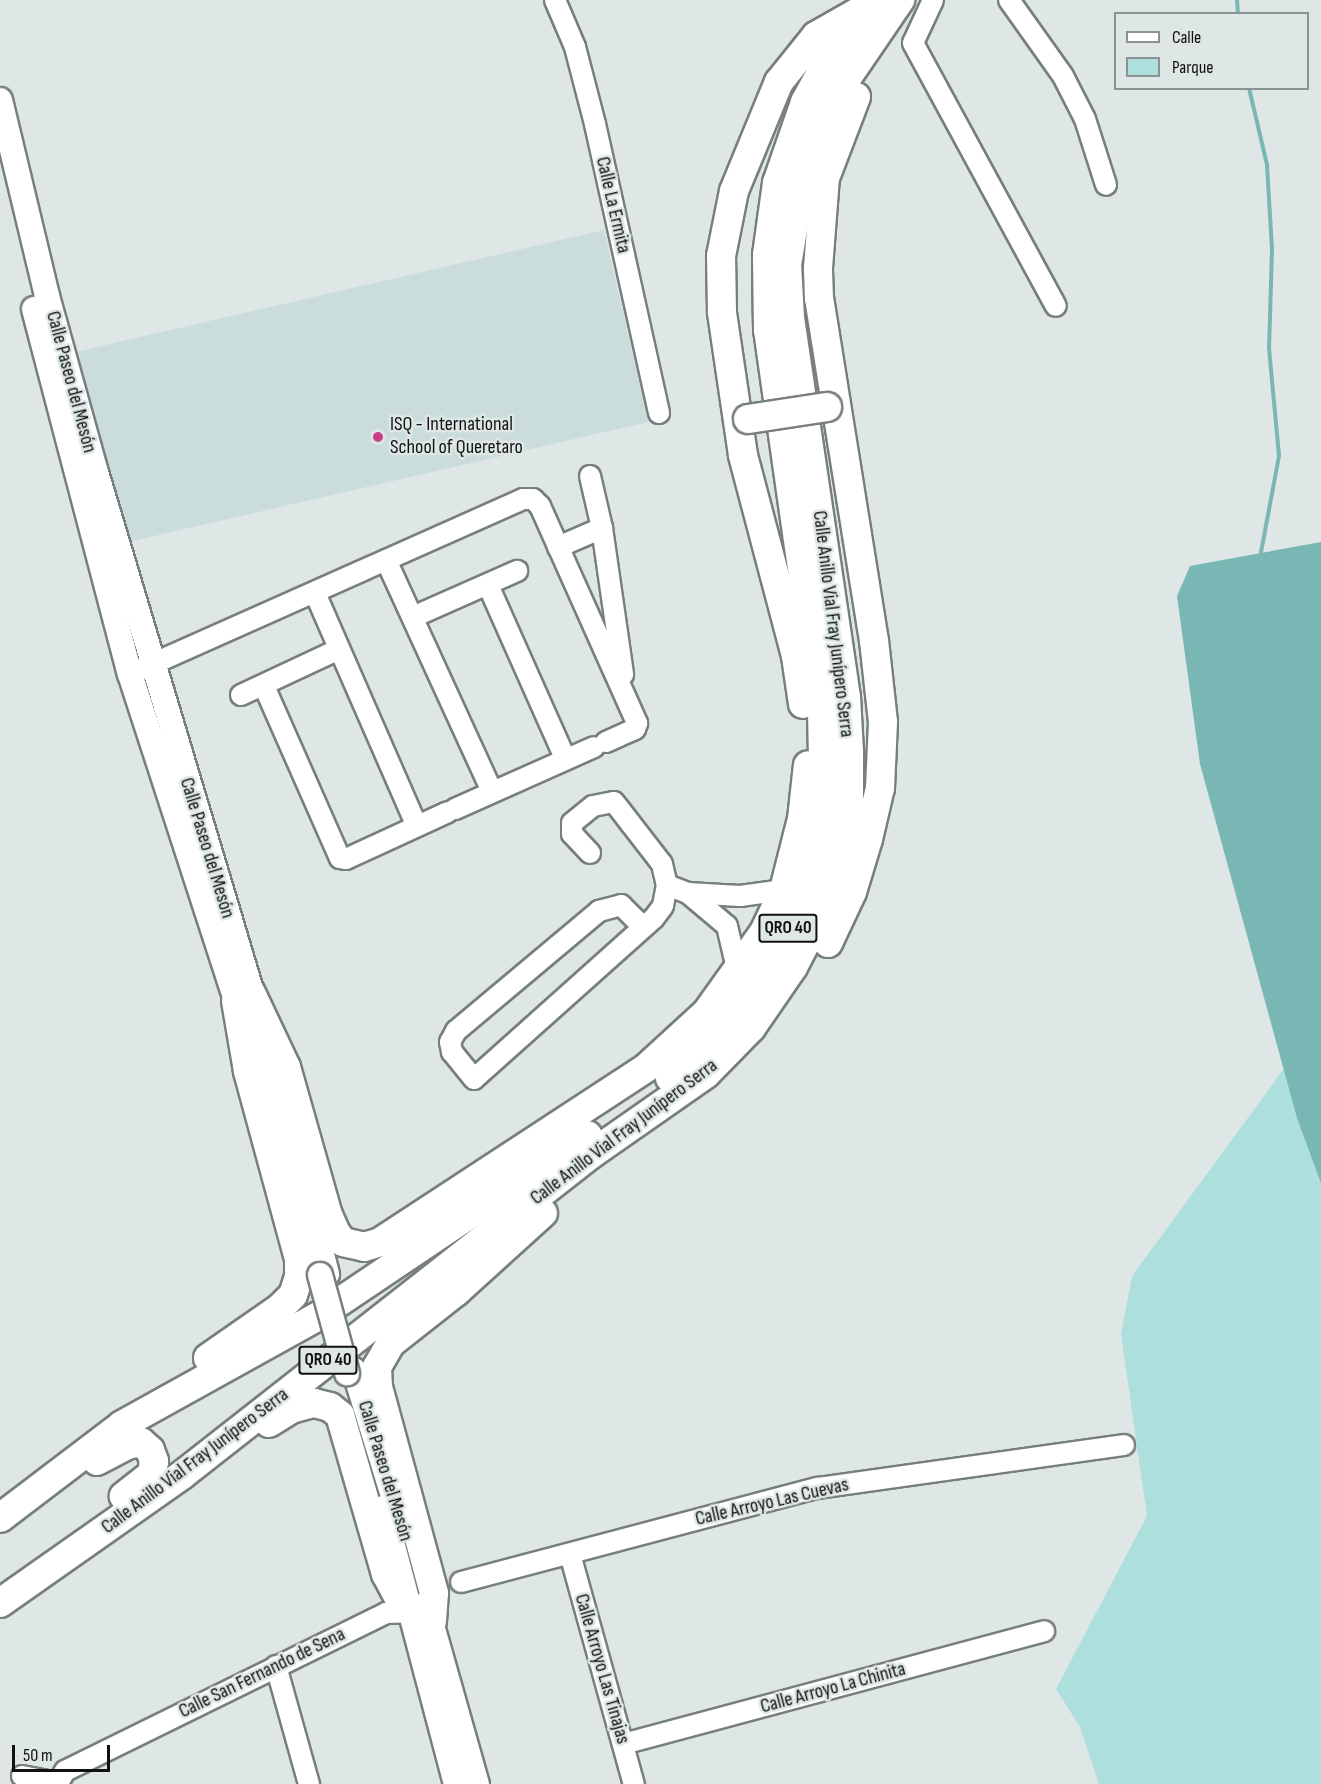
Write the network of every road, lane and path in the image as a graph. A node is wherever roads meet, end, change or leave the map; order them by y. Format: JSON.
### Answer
{"nodes":[{"id":1,"x":555,"y":0,"type":"edge"},
{"id":2,"x":900,"y":0,"type":"edge"},
{"id":3,"x":933,"y":0,"type":"edge"},
{"id":4,"x":1009,"y":0,"type":"edge"},
{"id":5,"x":873,"y":11,"type":"edge"},
{"id":6,"x":0,"y":100,"type":"edge"},
{"id":7,"x":0,"y":157,"type":"edge"},
{"id":8,"x":1106,"y":185,"type":"dead end"},
{"id":9,"x":40,"y":299,"type":"junction"},
{"id":10,"x":1056,"y":306,"type":"dead end"},
{"id":11,"x":832,"y":407,"type":"junction"},
{"id":12,"x":659,"y":413,"type":"dead end"},
{"id":13,"x":743,"y":420,"type":"junction"},
{"id":14,"x":590,"y":476,"type":"dead end"},
{"id":15,"x":602,"y":528,"type":"junction"},
{"id":16,"x":558,"y":547,"type":"junction"},
{"id":17,"x":386,"y":560,"type":"junction"},
{"id":18,"x":517,"y":571,"type":"dead end"},
{"id":19,"x":488,"y":585,"type":"junction"},
{"id":20,"x":315,"y":593,"type":"junction"},
{"id":21,"x":413,"y":617,"type":"junction"},
{"id":22,"x":339,"y":649,"type":"junction"},
{"id":23,"x":141,"y":670,"type":"junction"},
{"id":24,"x":264,"y":686,"type":"junction"},
{"id":25,"x":241,"y":695,"type":"dead end"},
{"id":26,"x":626,"y":697,"type":"junction"},
{"id":27,"x":565,"y":758,"type":"junction"},
{"id":28,"x":492,"y":791,"type":"junction"},
{"id":29,"x":417,"y":826,"type":"junction"},
{"id":30,"x":590,"y":853,"type":"dead end"},
{"id":31,"x":668,"y":885,"type":"junction"},
{"id":32,"x":784,"y":890,"type":"junction"},
{"id":33,"x":688,"y":893,"type":"junction"},
{"id":34,"x":643,"y":927,"type":"junction"},
{"id":35,"x":738,"y":973,"type":"junction"},
{"id":36,"x":243,"y":997,"type":"junction"},
{"id":37,"x":732,"y":1051,"type":"junction"},
{"id":38,"x":653,"y":1112,"type":"junction"},
{"id":39,"x":521,"y":1149,"type":"junction"},
{"id":40,"x":343,"y":1242,"type":"junction"},
{"id":41,"x":415,"y":1248,"type":"junction"},
{"id":42,"x":315,"y":1275,"type":"junction"},
{"id":43,"x":122,"y":1425,"type":"junction"},
{"id":44,"x":1124,"y":1444,"type":"dead end"},
{"id":45,"x":182,"y":1475,"type":"junction"},
{"id":46,"x":27,"y":1500,"type":"junction"},
{"id":47,"x":0,"y":1518,"type":"edge"},
{"id":48,"x":570,"y":1554,"type":"junction"},
{"id":49,"x":461,"y":1582,"type":"dead end"},
{"id":50,"x":0,"y":1603,"type":"edge"},
{"id":51,"x":416,"y":1606,"type":"junction"},
{"id":52,"x":1044,"y":1631,"type":"dead end"},
{"id":53,"x":276,"y":1666,"type":"junction"},
{"id":54,"x":623,"y":1744,"type":"junction"},
{"id":55,"x":22,"y":1776,"type":"dead end"},
{"id":56,"x":58,"y":1783,"type":"edge"},
{"id":57,"x":309,"y":1784,"type":"edge"},
{"id":58,"x":456,"y":1784,"type":"edge"},
{"id":59,"x":477,"y":1784,"type":"edge"},
{"id":60,"x":634,"y":1784,"type":"edge"}],
"edges":[{"from":1,"to":12,"type":"street","name":"Calle La Ermita"},
{"from":2,"to":5,"type":"highway","name":"Calle Anillo Vial Fray Junípero Serra","number":"QRO 40"},
{"from":3,"to":10,"type":"street"},
{"from":4,"to":8,"type":"street"},
{"from":5,"to":11,"type":"highway"},
{"from":5,"to":13,"type":"highway"},
{"from":5,"to":37,"type":"highway","name":"Calle Anillo Vial Fray Junípero Serra","number":"QRO 40"},
{"from":5,"to":41,"type":"highway","name":"Calle Anillo Vial Fray Junípero Serra","number":"QRO 40"},
{"from":6,"to":9,"type":"main road","name":"Calle Paseo del Mesón"},
{"from":7,"to":9,"type":"main road","name":"Calle Paseo del Mesón"},
{"from":9,"to":23,"type":"main road","name":"Calle Paseo del Mesón"},
{"from":11,"to":13,"type":"highway","bridge":true},
{"from":11,"to":37,"type":"highway"},
{"from":13,"to":32,"type":"highway"},
{"from":14,"to":15,"type":"street"},
{"from":15,"to":16,"type":"street"},
{"from":15,"to":26,"type":"street"},
{"from":16,"to":17,"type":"street"},
{"from":16,"to":26,"type":"street"},
{"from":17,"to":20,"type":"street"},
{"from":17,"to":21,"type":"street"},
{"from":18,"to":19,"type":"street"},
{"from":19,"to":21,"type":"street"},
{"from":19,"to":27,"type":"street"},
{"from":20,"to":22,"type":"street"},
{"from":20,"to":23,"type":"street"},
{"from":21,"to":28,"type":"street"},
{"from":22,"to":24,"type":"street"},
{"from":22,"to":29,"type":"street"},
{"from":23,"to":36,"type":"main road","name":"Calle Paseo del Mesón"},
{"from":24,"to":25,"type":"street"},
{"from":24,"to":29,"type":"street"},
{"from":26,"to":27,"type":"street"},
{"from":27,"to":28,"type":"street"},
{"from":28,"to":29,"type":"street"},
{"from":30,"to":31,"type":"street"},
{"from":31,"to":33,"type":"street"},
{"from":31,"to":34,"type":"street"},
{"from":32,"to":33,"type":"street"},
{"from":32,"to":35,"type":"highway"},
{"from":33,"to":35,"type":"street"},
{"from":34,"to":34,"type":"street"},
{"from":35,"to":39,"type":"highway"},
{"from":36,"to":40,"type":"highway"},
{"from":36,"to":42,"type":"highway"},
{"from":37,"to":38,"type":"highway","name":"Calle Anillo Vial Fray Junípero Serra","number":"QRO 40"},
{"from":38,"to":45,"type":"highway","name":"Calle Anillo Vial Fray Junípero Serra","number":"QRO 40"},
{"from":38,"to":51,"type":"highway"},
{"from":39,"to":40,"type":"highway"},
{"from":39,"to":41,"type":"highway"},
{"from":40,"to":42,"type":"highway"},
{"from":41,"to":43,"type":"highway","name":"Calle Anillo Vial Fray Junípero Serra","number":"QRO 40"},
{"from":42,"to":43,"type":"highway"},
{"from":42,"to":51,"type":"main road","name":"Calle Paseo del Mesón"},
{"from":43,"to":46,"type":"highway","name":"Calle Anillo Vial Fray Junípero Serra","number":"QRO 40"},
{"from":44,"to":48,"type":"street","name":"Calle Arroyo Las Cuevas"},
{"from":45,"to":50,"type":"highway","name":"Calle Anillo Vial Fray Junípero Serra","number":"QRO 40"},
{"from":45,"to":51,"type":"highway"},
{"from":46,"to":47,"type":"highway","name":"Calle Anillo Vial Fray Junípero Serra","number":"QRO 40"},
{"from":46,"to":50,"type":"highway"},
{"from":48,"to":49,"type":"street","name":"Calle Arroyo Las Cuevas"},
{"from":48,"to":54,"type":"street","name":"Calle Arroyo Las Tinajas"},
{"from":51,"to":53,"type":"street","name":"Calle San Fernando de Sena"},
{"from":51,"to":58,"type":"main road"},
{"from":51,"to":59,"type":"main road"},
{"from":52,"to":54,"type":"street","name":"Calle Arroyo La Chinita"},
{"from":53,"to":56,"type":"street","name":"Calle San Fernando de Sena"},
{"from":53,"to":57,"type":"street"},
{"from":54,"to":60,"type":"street","name":"Calle Arroyo Las Tinajas"},
{"from":55,"to":56,"type":"street"}]}
